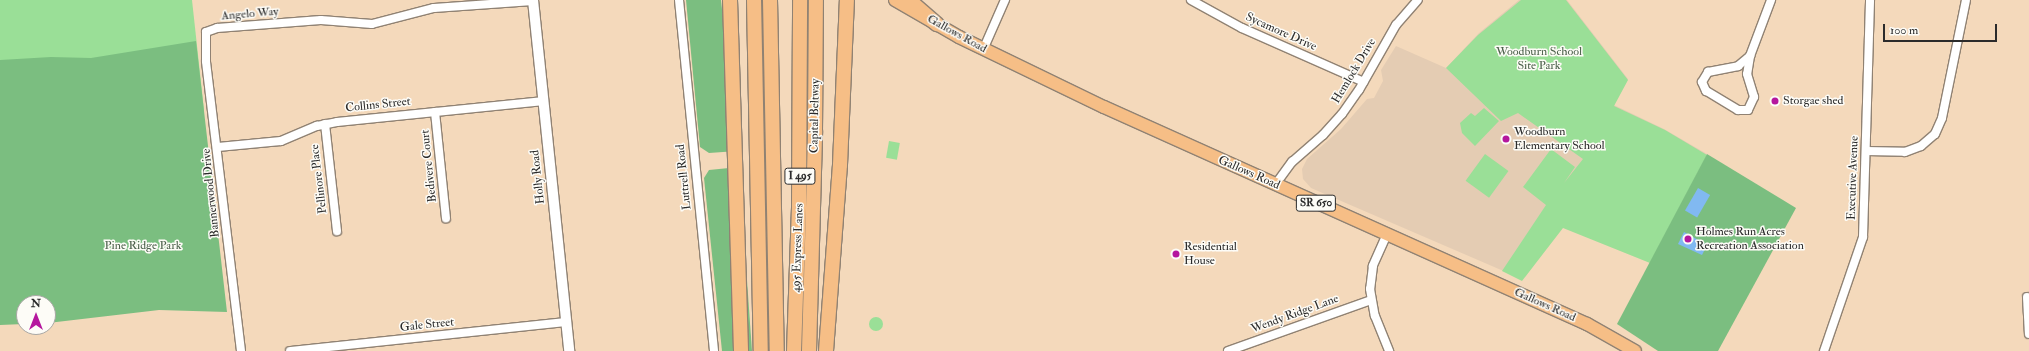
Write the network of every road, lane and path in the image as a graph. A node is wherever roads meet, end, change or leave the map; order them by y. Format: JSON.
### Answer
{"nodes":[{"id":1,"x":679,"y":0,"type":"edge"},
{"id":2,"x":730,"y":0,"type":"edge"},
{"id":3,"x":754,"y":0,"type":"edge"},
{"id":4,"x":770,"y":0,"type":"edge"},
{"id":5,"x":800,"y":0,"type":"edge"},
{"id":6,"x":816,"y":0,"type":"edge"},
{"id":7,"x":819,"y":0,"type":"edge"},
{"id":8,"x":847,"y":0,"type":"edge"},
{"id":9,"x":895,"y":0,"type":"edge"},
{"id":10,"x":1005,"y":0,"type":"edge"},
{"id":11,"x":1191,"y":0,"type":"edge"},
{"id":12,"x":1418,"y":0,"type":"edge"},
{"id":13,"x":1771,"y":0,"type":"edge"},
{"id":14,"x":1870,"y":0,"type":"edge"},
{"id":15,"x":1966,"y":0,"type":"edge"},
{"id":16,"x":533,"y":1,"type":"edge"},
{"id":17,"x":907,"y":3,"type":"edge"},
{"id":18,"x":937,"y":24,"type":"joint"},
{"id":19,"x":206,"y":32,"type":"joint"},
{"id":20,"x":983,"y":50,"type":"junction"},
{"id":21,"x":1750,"y":56,"type":"junction"},
{"id":22,"x":1364,"y":82,"type":"junction"},
{"id":23,"x":816,"y":100,"type":"junction"},
{"id":24,"x":544,"y":101,"type":"junction"},
{"id":25,"x":435,"y":112,"type":"junction"},
{"id":26,"x":325,"y":124,"type":"junction"},
{"id":27,"x":218,"y":147,"type":"junction"},
{"id":28,"x":1866,"y":151,"type":"junction"},
{"id":29,"x":1275,"y":185,"type":"junction"},
{"id":30,"x":446,"y":218,"type":"dead end"},
{"id":31,"x":337,"y":231,"type":"dead end"},
{"id":32,"x":1386,"y":234,"type":"junction"},
{"id":33,"x":2027,"y":296,"type":"dead end"},
{"id":34,"x":1371,"y":300,"type":"junction"},
{"id":35,"x":566,"y":322,"type":"junction"},
{"id":36,"x":2029,"y":334,"type":"edge"},
{"id":37,"x":241,"y":351,"type":"edge"},
{"id":38,"x":290,"y":351,"type":"edge"},
{"id":39,"x":569,"y":351,"type":"edge"},
{"id":40,"x":714,"y":351,"type":"edge"},
{"id":41,"x":741,"y":351,"type":"edge"},
{"id":42,"x":761,"y":351,"type":"edge"},
{"id":43,"x":777,"y":351,"type":"edge"},
{"id":44,"x":794,"y":351,"type":"edge"},
{"id":45,"x":809,"y":351,"type":"edge"},
{"id":46,"x":826,"y":351,"type":"edge"},
{"id":47,"x":1228,"y":351,"type":"edge"},
{"id":48,"x":1389,"y":351,"type":"edge"},
{"id":49,"x":1635,"y":351,"type":"edge"},
{"id":50,"x":1824,"y":351,"type":"edge"}],
"edges":[{"from":1,"to":40,"type":"street","name":"Luttrell Road"},
{"from":2,"to":41,"type":"highway"},
{"from":3,"to":42,"type":"highway"},
{"from":4,"to":43,"type":"highway","name":"495 Express Lanes","number":"I 495"},
{"from":5,"to":44,"type":"highway","name":"495 Express Lanes","number":"I 495"},
{"from":6,"to":23,"type":"highway","name":"Capital Beltway","number":"I 495"},
{"from":7,"to":23,"type":"highway"},
{"from":8,"to":46,"type":"highway"},
{"from":9,"to":17,"type":"main road"},
{"from":10,"to":20,"type":"street"},
{"from":11,"to":22,"type":"street","name":"Sycamore Drive"},
{"from":12,"to":22,"type":"street","name":"Hemlock Drive"},
{"from":13,"to":21,"type":"street"},
{"from":14,"to":28,"type":"street","name":"Executive Avenue"},
{"from":15,"to":28,"type":"street"},
{"from":16,"to":19,"type":"street","name":"Angelo Way"},
{"from":16,"to":24,"type":"street","name":"Holly Road"},
{"from":17,"to":18,"type":"highway"},
{"from":18,"to":20,"type":"main road","name":"Gallows Road","number":"SR 650"},
{"from":19,"to":27,"type":"street","name":"Bannerwood Drive"},
{"from":20,"to":29,"type":"main road","name":"Gallows Road","number":"SR 650"},
{"from":21,"to":21,"type":"street"},
{"from":22,"to":29,"type":"street","name":"Hemlock Drive"},
{"from":23,"to":45,"type":"highway","name":"Capital Beltway","number":"I 495"},
{"from":24,"to":25,"type":"street","name":"Collins Street"},
{"from":24,"to":35,"type":"street","name":"Holly Road"},
{"from":25,"to":26,"type":"street","name":"Collins Street"},
{"from":25,"to":30,"type":"street","name":"Bedivere Court"},
{"from":26,"to":27,"type":"street","name":"Collins Street"},
{"from":26,"to":31,"type":"street","name":"Pellinore Place"},
{"from":27,"to":37,"type":"street","name":"Bannerwood Drive"},
{"from":28,"to":50,"type":"street","name":"Executive Avenue"},
{"from":29,"to":32,"type":"main road","name":"Gallows Road","number":"SR 650"},
{"from":32,"to":34,"type":"street"},
{"from":32,"to":49,"type":"main road","name":"Gallows Road","number":"SR 650"},
{"from":33,"to":36,"type":"street"},
{"from":34,"to":47,"type":"street","name":"Wendy Ridge Lane"},
{"from":34,"to":48,"type":"street"},
{"from":35,"to":38,"type":"street","name":"Gale Street"},
{"from":35,"to":39,"type":"street","name":"Holly Road"}]}
